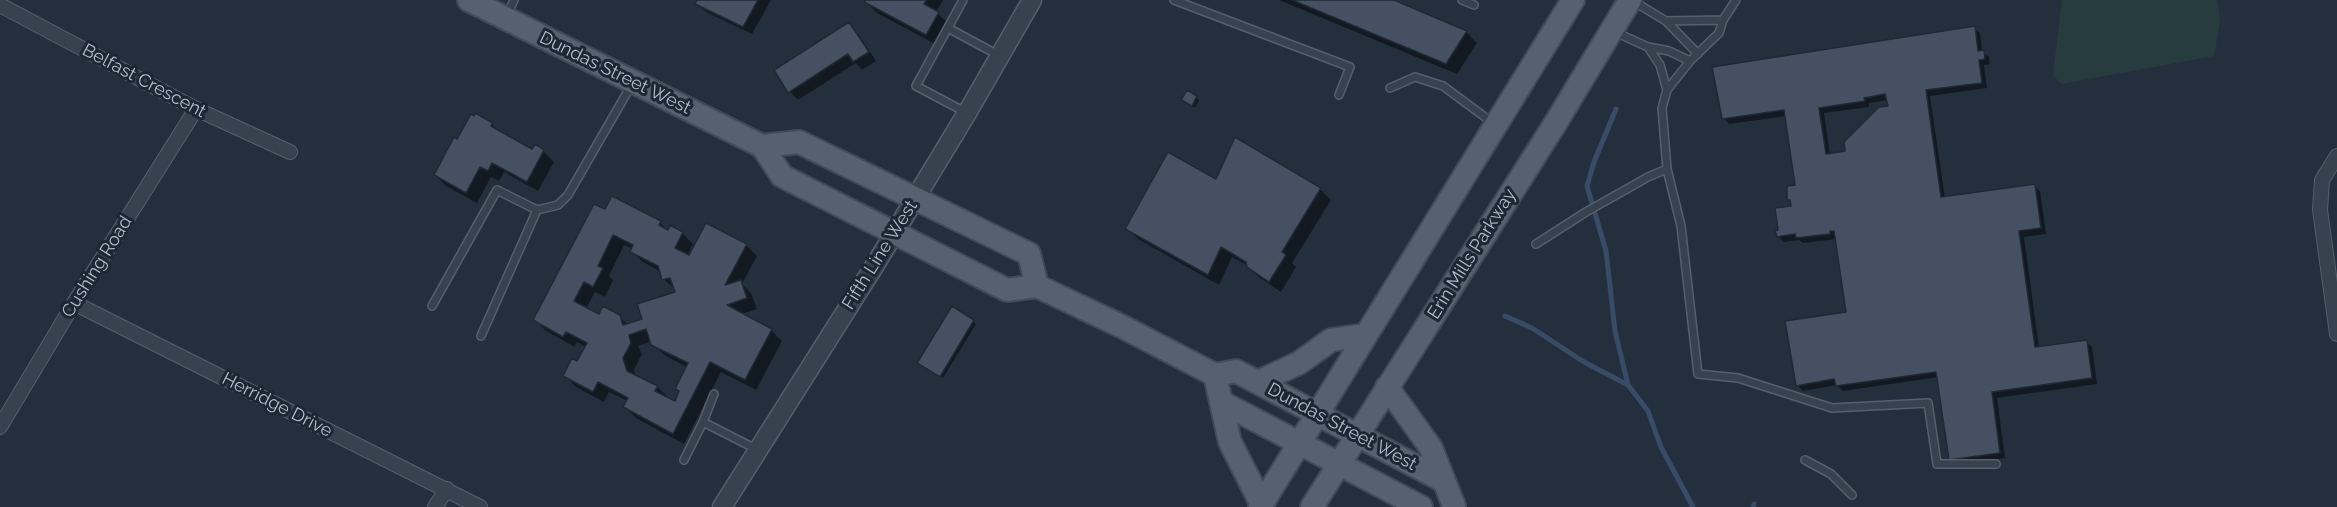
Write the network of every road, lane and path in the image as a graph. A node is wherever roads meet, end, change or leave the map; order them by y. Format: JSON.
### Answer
{"nodes":[{"id":1,"x":469,"y":0,"type":"edge"},
{"id":2,"x":963,"y":0,"type":"edge"},
{"id":3,"x":1032,"y":0,"type":"edge"},
{"id":4,"x":1174,"y":0,"type":"edge"},
{"id":5,"x":1462,"y":0,"type":"edge"},
{"id":6,"x":1573,"y":0,"type":"edge"},
{"id":7,"x":1631,"y":0,"type":"edge"},
{"id":8,"x":1736,"y":0,"type":"edge"},
{"id":9,"x":0,"y":5,"type":"edge"},
{"id":10,"x":1474,"y":5,"type":"dead end"},
{"id":11,"x":510,"y":9,"type":"edge"},
{"id":12,"x":1723,"y":20,"type":"junction"},
{"id":13,"x":1666,"y":21,"type":"junction"},
{"id":14,"x":948,"y":28,"type":"junction"},
{"id":15,"x":1612,"y":31,"type":"junction"},
{"id":16,"x":1648,"y":47,"type":"junction"},
{"id":17,"x":1698,"y":54,"type":"junction"},
{"id":18,"x":1000,"y":56,"type":"junction"},
{"id":19,"x":1690,"y":61,"type":"junction"},
{"id":20,"x":633,"y":82,"type":"junction"},
{"id":21,"x":1390,"y":88,"type":"dead end"},
{"id":22,"x":1667,"y":90,"type":"junction"},
{"id":23,"x":1339,"y":95,"type":"dead end"},
{"id":24,"x":196,"y":109,"type":"junction"},
{"id":25,"x":967,"y":113,"type":"junction"},
{"id":26,"x":1497,"y":126,"type":"junction"},
{"id":27,"x":762,"y":146,"type":"junction"},
{"id":28,"x":290,"y":152,"type":"dead end"},
{"id":29,"x":2337,"y":156,"type":"edge"},
{"id":30,"x":1667,"y":169,"type":"junction"},
{"id":31,"x":915,"y":198,"type":"junction"},
{"id":32,"x":537,"y":210,"type":"junction"},
{"id":33,"x":895,"y":232,"type":"junction"},
{"id":34,"x":1536,"y":244,"type":"dead end"},
{"id":35,"x":1037,"y":286,"type":"junction"},
{"id":36,"x":74,"y":303,"type":"junction"},
{"id":37,"x":432,"y":306,"type":"dead end"},
{"id":38,"x":2337,"y":334,"type":"edge"},
{"id":39,"x":1366,"y":335,"type":"junction"},
{"id":40,"x":481,"y":336,"type":"dead end"},
{"id":41,"x":1215,"y":375,"type":"junction"},
{"id":42,"x":1258,"y":382,"type":"junction"},
{"id":43,"x":1387,"y":387,"type":"junction"},
{"id":44,"x":714,"y":394,"type":"dead end"},
{"id":45,"x":1221,"y":402,"type":"junction"},
{"id":46,"x":1319,"y":415,"type":"junction"},
{"id":47,"x":703,"y":422,"type":"junction"},
{"id":48,"x":0,"y":427,"type":"edge"},
{"id":49,"x":1358,"y":434,"type":"junction"},
{"id":50,"x":1300,"y":444,"type":"junction"},
{"id":51,"x":758,"y":450,"type":"junction"},
{"id":52,"x":684,"y":460,"type":"dead end"},
{"id":53,"x":1805,"y":460,"type":"dead end"},
{"id":54,"x":1339,"y":463,"type":"junction"},
{"id":55,"x":1996,"y":464,"type":"dead end"},
{"id":56,"x":1442,"y":480,"type":"junction"},
{"id":57,"x":447,"y":489,"type":"junction"},
{"id":58,"x":1852,"y":495,"type":"dead end"},
{"id":59,"x":1261,"y":506,"type":"edge"},
{"id":60,"x":435,"y":507,"type":"edge"},
{"id":61,"x":480,"y":507,"type":"edge"},
{"id":62,"x":722,"y":507,"type":"edge"},
{"id":63,"x":1312,"y":507,"type":"edge"},
{"id":64,"x":1421,"y":507,"type":"edge"},
{"id":65,"x":1451,"y":507,"type":"edge"}],
"edges":[{"from":1,"to":11,"type":"main road","name":"Dundas Street West"},
{"from":2,"to":14,"type":"lane"},
{"from":3,"to":18,"type":"street","name":"Fifth Line West"},
{"from":4,"to":23,"type":"lane"},
{"from":5,"to":10,"type":"lane"},
{"from":6,"to":26,"type":"main road"},
{"from":7,"to":13,"type":"lane"},
{"from":7,"to":15,"type":"main road","name":"Erin Mills Parkway"},
{"from":8,"to":12,"type":"lane"},
{"from":9,"to":24,"type":"street","name":"Belfast Crescent"},
{"from":11,"to":20,"type":"main road","name":"Dundas Street West"},
{"from":12,"to":13,"type":"lane"},
{"from":12,"to":17,"type":"lane"},
{"from":13,"to":17,"type":"lane"},
{"from":14,"to":18,"type":"lane"},
{"from":14,"to":25,"type":"lane"},
{"from":15,"to":16,"type":"lane"},
{"from":15,"to":43,"type":"main road","name":"Erin Mills Parkway"},
{"from":16,"to":19,"type":"lane"},
{"from":16,"to":22,"type":"lane"},
{"from":17,"to":19,"type":"lane"},
{"from":18,"to":25,"type":"street","name":"Fifth Line West"},
{"from":19,"to":22,"type":"lane"},
{"from":20,"to":27,"type":"main road","name":"Dundas Street West"},
{"from":20,"to":32,"type":"lane"},
{"from":21,"to":26,"type":"lane"},
{"from":22,"to":30,"type":"lane"},
{"from":24,"to":28,"type":"street","name":"Belfast Crescent"},
{"from":24,"to":36,"type":"street","name":"Cushing Road"},
{"from":25,"to":31,"type":"street","name":"Fifth Line West"},
{"from":26,"to":39,"type":"main road"},
{"from":27,"to":31,"type":"main road"},
{"from":27,"to":33,"type":"main road","name":"Dundas Street West"},
{"from":29,"to":38,"type":"street"},
{"from":30,"to":34,"type":"lane"},
{"from":30,"to":55,"type":"lane"},
{"from":31,"to":33,"type":"street","name":"Fifth Line West"},
{"from":31,"to":35,"type":"main road"},
{"from":32,"to":37,"type":"lane"},
{"from":32,"to":40,"type":"lane"},
{"from":33,"to":35,"type":"main road","name":"Dundas Street West"},
{"from":33,"to":51,"type":"street","name":"Fifth Line West"},
{"from":35,"to":41,"type":"main road","name":"Dundas Street West"},
{"from":36,"to":48,"type":"street","name":"Cushing Road"},
{"from":36,"to":57,"type":"street","name":"Herridge Drive"},
{"from":39,"to":42,"type":"main road"},
{"from":39,"to":46,"type":"main road"},
{"from":41,"to":42,"type":"main road","name":"Dundas Street West"},
{"from":41,"to":45,"type":"main road"},
{"from":42,"to":46,"type":"main road","name":"Dundas Street West"},
{"from":43,"to":49,"type":"main road","name":"Erin Mills Parkway"},
{"from":43,"to":56,"type":"main road"},
{"from":44,"to":47,"type":"lane"},
{"from":45,"to":50,"type":"main road","name":"Dundas Street West"},
{"from":45,"to":59,"type":"main road"},
{"from":46,"to":49,"type":"main road","name":"Dundas Street West"},
{"from":46,"to":50,"type":"main road"},
{"from":47,"to":51,"type":"lane"},
{"from":47,"to":52,"type":"lane"},
{"from":49,"to":54,"type":"main road","name":"Erin Mills Parkway"},
{"from":49,"to":56,"type":"main road","name":"Dundas Street West"},
{"from":50,"to":54,"type":"main road","name":"Dundas Street West"},
{"from":50,"to":59,"type":"main road"},
{"from":51,"to":62,"type":"street","name":"Fifth Line West"},
{"from":53,"to":58,"type":"lane"},
{"from":54,"to":63,"type":"main road","name":"Erin Mills Parkway"},
{"from":54,"to":64,"type":"main road","name":"Dundas Street West"},
{"from":56,"to":65,"type":"main road"},
{"from":57,"to":60,"type":"street"},
{"from":57,"to":61,"type":"street","name":"Herridge Drive"}]}
